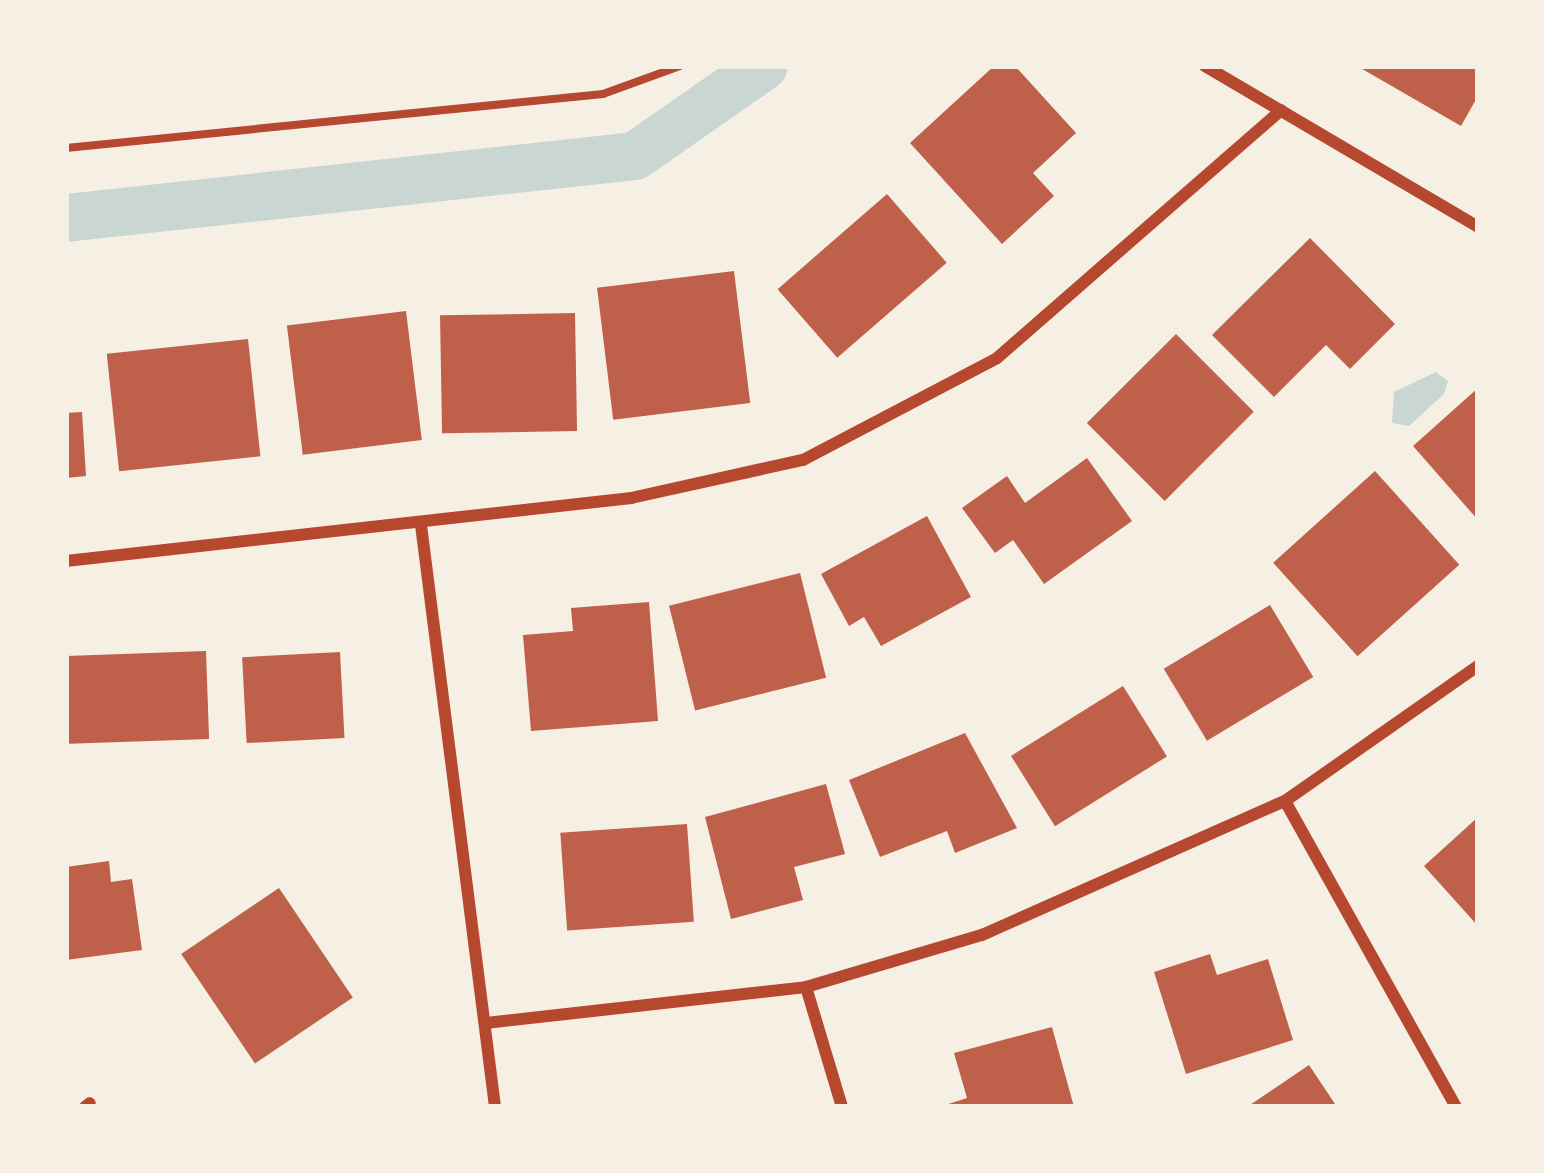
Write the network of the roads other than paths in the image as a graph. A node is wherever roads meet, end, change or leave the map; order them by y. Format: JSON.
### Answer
{"nodes":[{"id":1,"x":1204,"y":66,"type":"edge"},
{"id":2,"x":1281,"y":110,"type":"junction"},
{"id":3,"x":1478,"y":227,"type":"edge"},
{"id":4,"x":421,"y":525,"type":"junction"},
{"id":5,"x":66,"y":561,"type":"edge"},
{"id":6,"x":1478,"y":666,"type":"edge"},
{"id":7,"x":1285,"y":801,"type":"junction"},
{"id":8,"x":806,"y":987,"type":"junction"},
{"id":9,"x":486,"y":1023,"type":"junction"},
{"id":10,"x":495,"y":1107,"type":"edge"},
{"id":11,"x":842,"y":1107,"type":"edge"},
{"id":12,"x":1456,"y":1107,"type":"edge"}],
"edges":[{"from":1,"to":2,"type":"street"},
{"from":2,"to":3,"type":"street"},
{"from":2,"to":4,"type":"street"},
{"from":4,"to":5,"type":"street"},
{"from":4,"to":9,"type":"street"},
{"from":6,"to":7,"type":"street"},
{"from":7,"to":8,"type":"street"},
{"from":7,"to":12,"type":"street"},
{"from":8,"to":9,"type":"street"},
{"from":8,"to":11,"type":"street"},
{"from":9,"to":10,"type":"street"}]}
